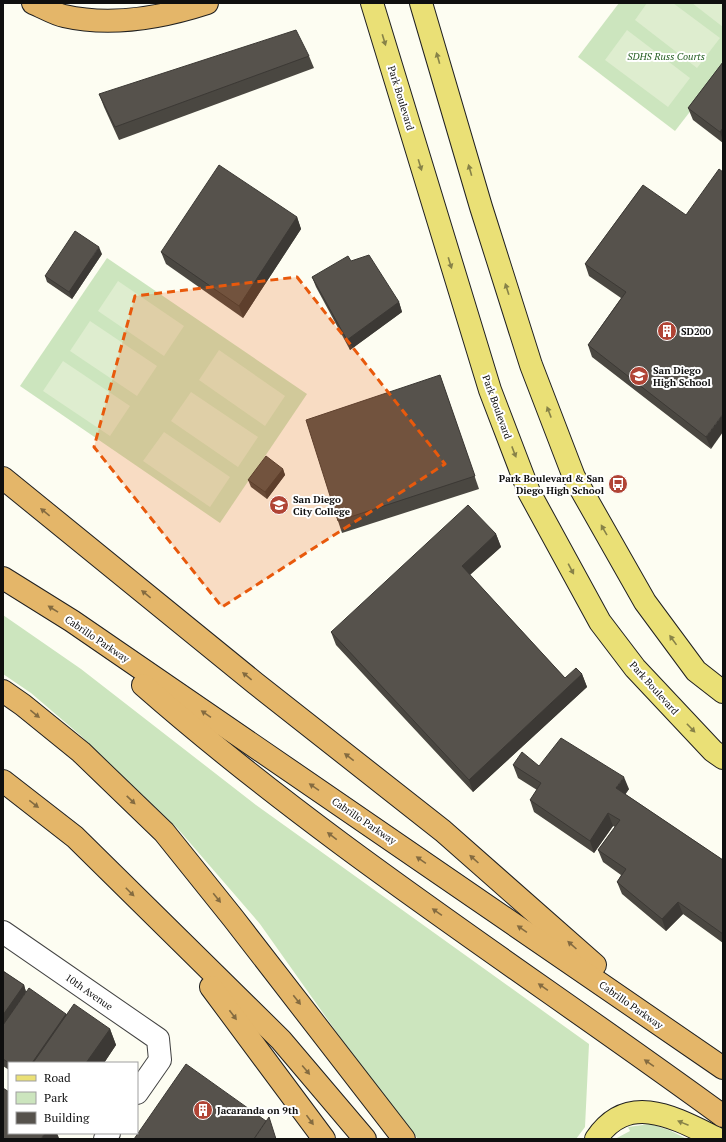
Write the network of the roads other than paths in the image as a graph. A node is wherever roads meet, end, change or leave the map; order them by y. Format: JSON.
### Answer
{"nodes":[{"id":1,"x":33,"y":3,"type":"edge"},
{"id":2,"x":207,"y":3,"type":"edge"},
{"id":3,"x":372,"y":3,"type":"edge"},
{"id":4,"x":421,"y":3,"type":"edge"},
{"id":5,"x":3,"y":478,"type":"edge"},
{"id":6,"x":3,"y":578,"type":"edge"},
{"id":7,"x":72,"y":621,"type":"junction"},
{"id":8,"x":3,"y":691,"type":"edge"},
{"id":9,"x":723,"y":692,"type":"edge"},
{"id":10,"x":723,"y":758,"type":"edge"},
{"id":11,"x":3,"y":781,"type":"edge"},
{"id":12,"x":167,"y":928,"type":"junction"},
{"id":13,"x":3,"y":932,"type":"edge"},
{"id":14,"x":669,"y":1031,"type":"junction"},
{"id":15,"x":723,"y":1068,"type":"edge"},
{"id":16,"x":138,"y":1092,"type":"edge"},
{"id":17,"x":723,"y":1116,"type":"edge"},
{"id":18,"x":324,"y":1139,"type":"edge"},
{"id":19,"x":365,"y":1139,"type":"edge"},
{"id":20,"x":404,"y":1139,"type":"edge"},
{"id":21,"x":596,"y":1139,"type":"edge"},
{"id":22,"x":718,"y":1139,"type":"edge"}],
"edges":[{"from":1,"to":2,"type":"highway"},
{"from":3,"to":10,"type":"main road","name":"Park Boulevard","one_way":true},
{"from":9,"to":4,"type":"main road","one_way":true},
{"from":14,"to":5,"type":"highway","one_way":true},
{"from":7,"to":6,"type":"highway","name":"Cabrillo Parkway","one_way":true},
{"from":14,"to":7,"type":"highway","name":"Cabrillo Parkway","one_way":true},
{"from":17,"to":7,"type":"highway","one_way":true},
{"from":8,"to":20,"type":"highway","one_way":true},
{"from":11,"to":12,"type":"highway","one_way":true},
{"from":12,"to":18,"type":"highway","one_way":true},
{"from":12,"to":19,"type":"highway","one_way":true},
{"from":13,"to":16,"type":"street","name":"10th Avenue"},
{"from":14,"to":15,"type":"highway","name":"Cabrillo Parkway"},
{"from":22,"to":21,"type":"main road","one_way":true}]}
